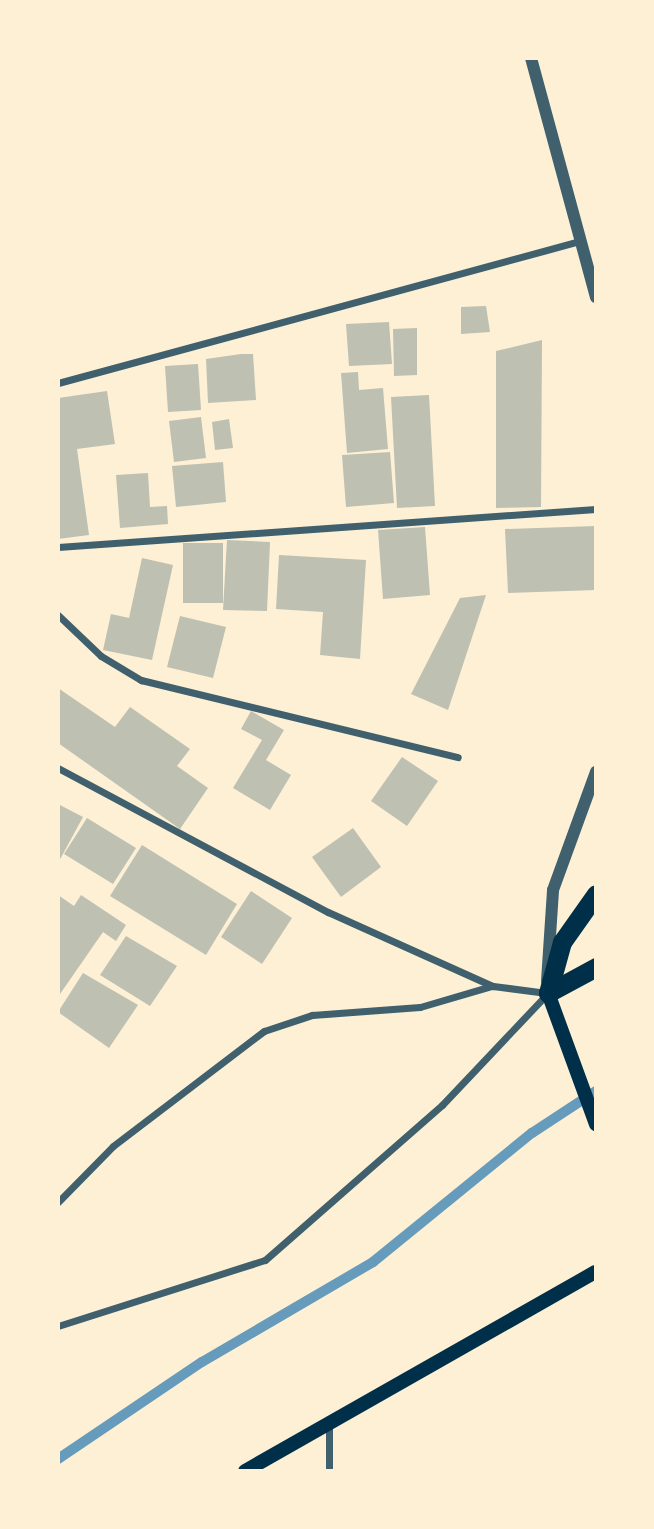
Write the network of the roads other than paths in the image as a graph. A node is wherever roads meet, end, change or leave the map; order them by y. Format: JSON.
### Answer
{"nodes":[{"id":1,"x":531,"y":58,"type":"edge"},
{"id":2,"x":580,"y":241,"type":"junction"},
{"id":3,"x":596,"y":297,"type":"edge"},
{"id":4,"x":58,"y":383,"type":"edge"},
{"id":5,"x":596,"y":509,"type":"edge"},
{"id":6,"x":58,"y":547,"type":"edge"},
{"id":7,"x":58,"y":615,"type":"edge"},
{"id":8,"x":458,"y":757,"type":"dead end"},
{"id":9,"x":58,"y":768,"type":"edge"},
{"id":10,"x":596,"y":772,"type":"edge"},
{"id":11,"x":596,"y":894,"type":"edge"},
{"id":12,"x":596,"y":967,"type":"edge"},
{"id":13,"x":493,"y":986,"type":"junction"},
{"id":14,"x":548,"y":993,"type":"junction"},
{"id":15,"x":596,"y":1124,"type":"edge"},
{"id":16,"x":58,"y":1202,"type":"edge"},
{"id":17,"x":596,"y":1272,"type":"edge"},
{"id":18,"x":58,"y":1326,"type":"edge"},
{"id":19,"x":329,"y":1419,"type":"junction"},
{"id":20,"x":245,"y":1471,"type":"edge"},
{"id":21,"x":329,"y":1471,"type":"edge"}],
"edges":[{"from":1,"to":2,"type":"street"},
{"from":2,"to":3,"type":"street"},
{"from":2,"to":4,"type":"street"},
{"from":5,"to":6,"type":"street"},
{"from":7,"to":8,"type":"street"},
{"from":9,"to":13,"type":"street"},
{"from":10,"to":14,"type":"street"},
{"from":11,"to":14,"type":"highway"},
{"from":12,"to":14,"type":"highway"},
{"from":13,"to":14,"type":"street"},
{"from":13,"to":16,"type":"street"},
{"from":14,"to":15,"type":"main road"},
{"from":14,"to":18,"type":"street"},
{"from":17,"to":19,"type":"main road"},
{"from":19,"to":20,"type":"main road"},
{"from":19,"to":21,"type":"street"}]}
